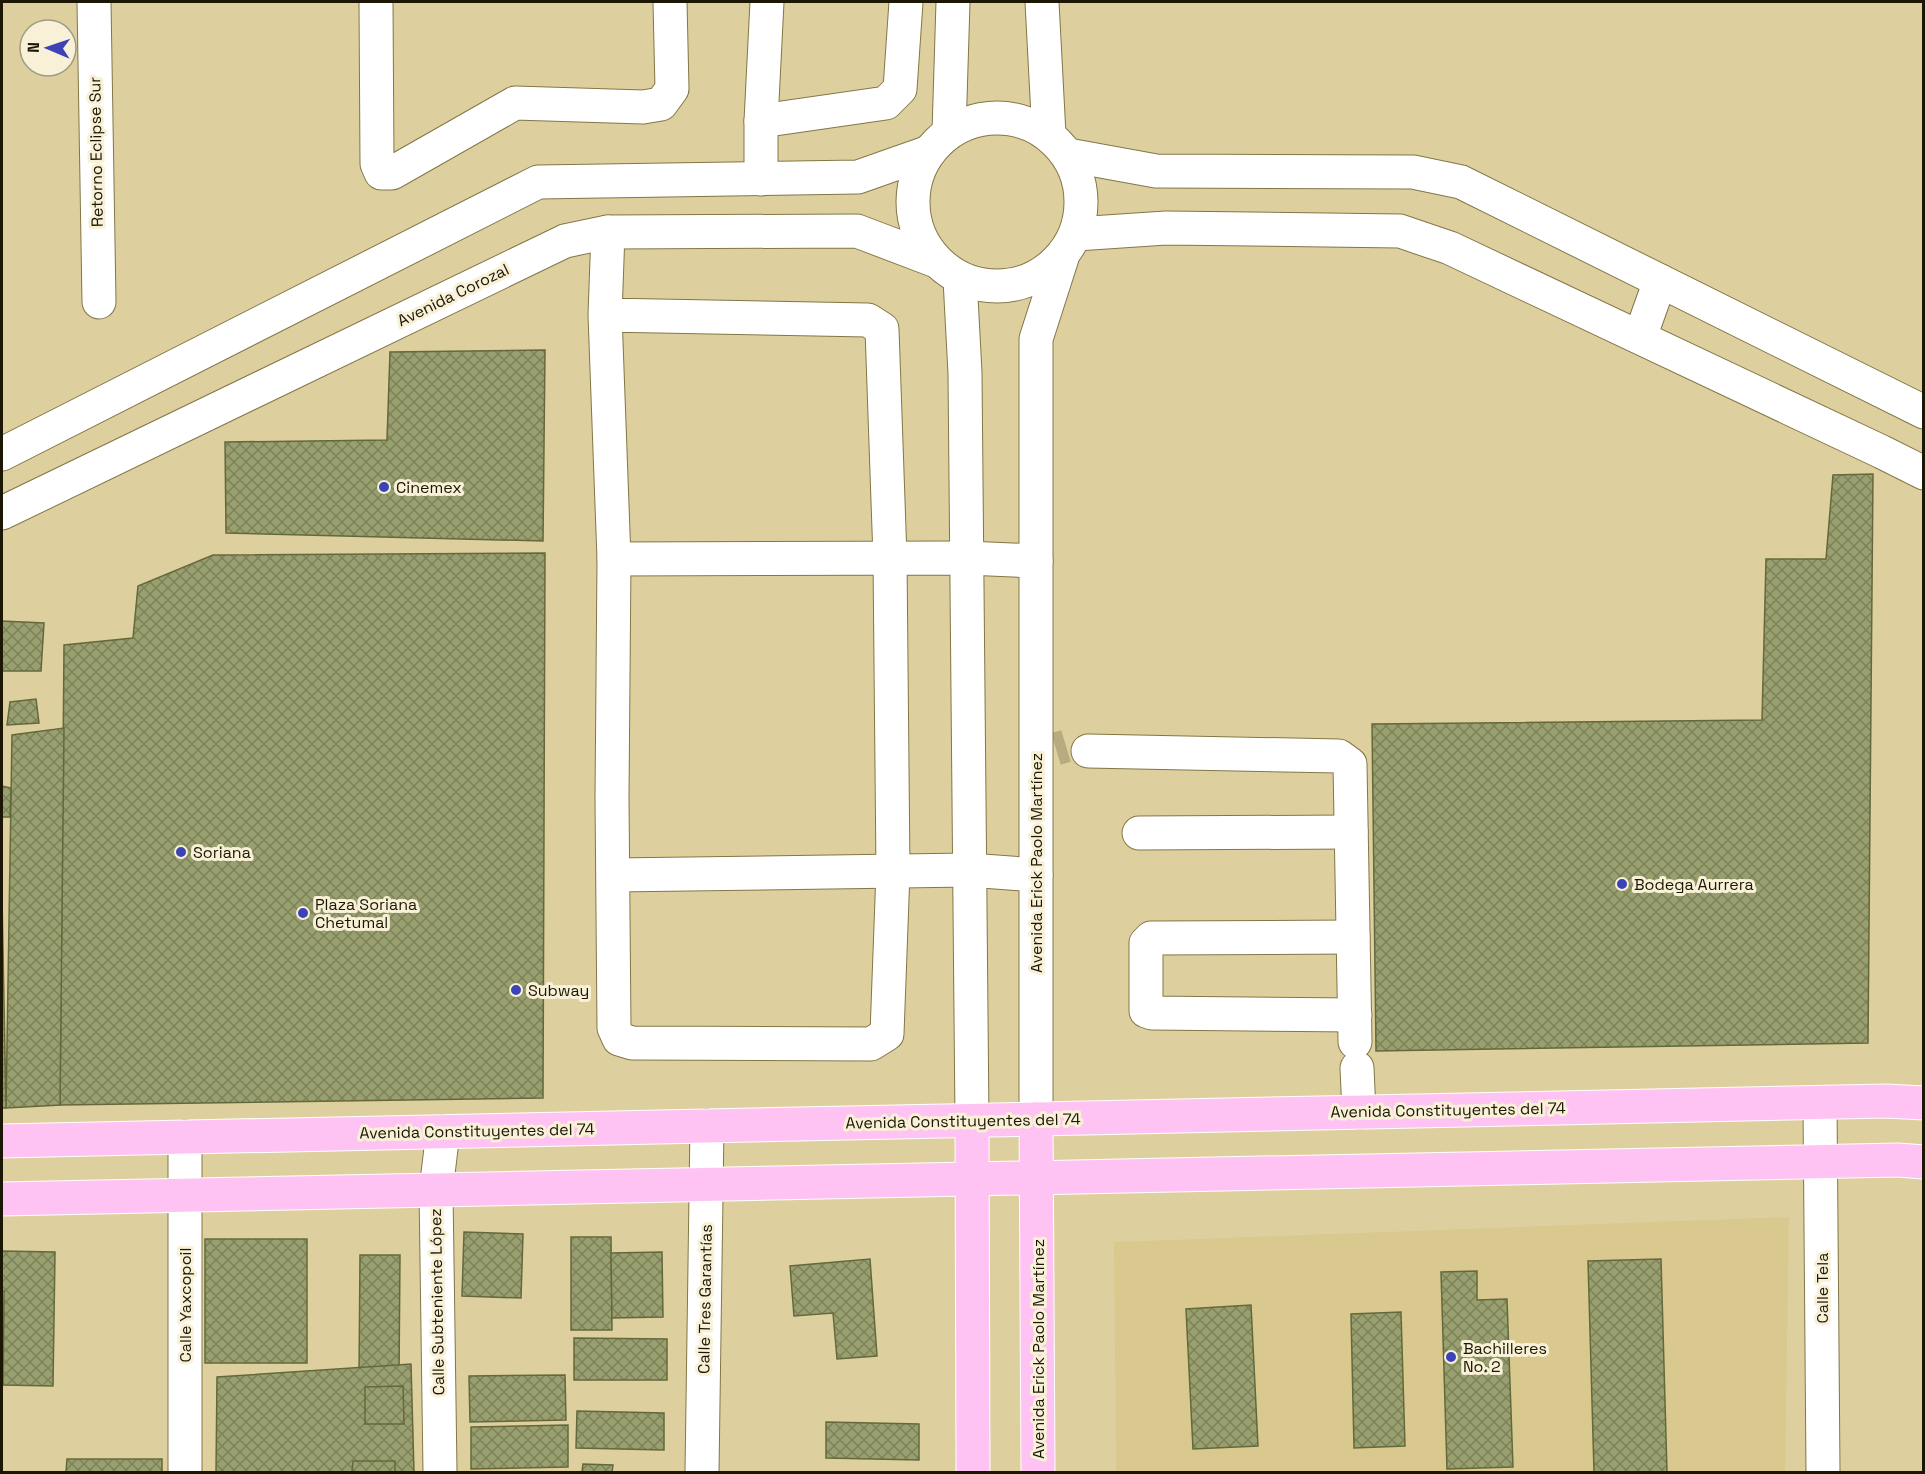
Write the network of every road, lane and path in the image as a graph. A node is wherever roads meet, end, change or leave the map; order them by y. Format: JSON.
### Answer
{"nodes":[{"id":1,"x":94,"y":2,"type":"edge"},
{"id":2,"x":376,"y":2,"type":"edge"},
{"id":3,"x":670,"y":2,"type":"edge"},
{"id":4,"x":767,"y":2,"type":"edge"},
{"id":5,"x":906,"y":2,"type":"edge"},
{"id":6,"x":953,"y":2,"type":"edge"},
{"id":7,"x":1042,"y":2,"type":"edge"},
{"id":8,"x":761,"y":121,"type":"junction"},
{"id":9,"x":939,"y":142,"type":"junction"},
{"id":10,"x":1059,"y":145,"type":"junction"},
{"id":11,"x":761,"y":179,"type":"junction"},
{"id":12,"x":608,"y":232,"type":"junction"},
{"id":13,"x":1069,"y":246,"type":"junction"},
{"id":14,"x":948,"y":270,"type":"junction"},
{"id":15,"x":1660,"y":281,"type":"junction"},
{"id":16,"x":99,"y":302,"type":"dead end"},
{"id":17,"x":605,"y":315,"type":"junction"},
{"id":18,"x":1640,"y":337,"type":"junction"},
{"id":19,"x":1923,"y":412,"type":"edge"},
{"id":20,"x":2,"y":454,"type":"edge"},
{"id":21,"x":1923,"y":473,"type":"edge"},
{"id":22,"x":2,"y":513,"type":"edge"},
{"id":23,"x":890,"y":558,"type":"junction"},
{"id":24,"x":967,"y":558,"type":"junction"},
{"id":25,"x":614,"y":559,"type":"junction"},
{"id":26,"x":1036,"y":561,"type":"junction"},
{"id":27,"x":1060,"y":749,"type":"junction"},
{"id":28,"x":1351,"y":832,"type":"junction"},
{"id":29,"x":1139,"y":833,"type":"dead end"},
{"id":30,"x":969,"y":870,"type":"junction"},
{"id":31,"x":893,"y":872,"type":"junction"},
{"id":32,"x":614,"y":874,"type":"junction"},
{"id":33,"x":1036,"y":875,"type":"junction"},
{"id":34,"x":1353,"y":938,"type":"junction"},
{"id":35,"x":1355,"y":1042,"type":"junction"},
{"id":36,"x":1923,"y":1102,"type":"edge"},
{"id":37,"x":1820,"y":1103,"type":"junction"},
{"id":38,"x":1359,"y":1112,"type":"junction"},
{"id":39,"x":1036,"y":1119,"type":"junction"},
{"id":40,"x":972,"y":1121,"type":"junction"},
{"id":41,"x":707,"y":1126,"type":"junction"},
{"id":42,"x":443,"y":1131,"type":"junction"},
{"id":43,"x":185,"y":1137,"type":"junction"},
{"id":44,"x":2,"y":1141,"type":"edge"},
{"id":45,"x":1821,"y":1162,"type":"junction"},
{"id":46,"x":1923,"y":1162,"type":"edge"},
{"id":47,"x":1037,"y":1178,"type":"junction"},
{"id":48,"x":972,"y":1179,"type":"junction"},
{"id":49,"x":707,"y":1185,"type":"junction"},
{"id":50,"x":436,"y":1190,"type":"junction"},
{"id":51,"x":185,"y":1195,"type":"junction"},
{"id":52,"x":2,"y":1199,"type":"edge"},
{"id":53,"x":185,"y":1473,"type":"edge"},
{"id":54,"x":440,"y":1473,"type":"edge"},
{"id":55,"x":702,"y":1473,"type":"edge"},
{"id":56,"x":973,"y":1473,"type":"edge"},
{"id":57,"x":1038,"y":1473,"type":"edge"},
{"id":58,"x":1823,"y":1473,"type":"edge"}],
"edges":[{"from":1,"to":16,"type":"street","name":"Retorno Eclipse Sur"},
{"from":2,"to":3,"type":"street"},
{"from":4,"to":8,"type":"street"},
{"from":5,"to":8,"type":"street"},
{"from":6,"to":9,"type":"street"},
{"from":7,"to":10,"type":"street"},
{"from":8,"to":11,"type":"street"},
{"from":9,"to":10,"type":"street"},
{"from":9,"to":11,"type":"street"},
{"from":9,"to":14,"type":"street"},
{"from":10,"to":13,"type":"street"},
{"from":10,"to":15,"type":"street"},
{"from":11,"to":20,"type":"street"},
{"from":12,"to":14,"type":"street","name":"Avenida Corozal"},
{"from":12,"to":17,"type":"street"},
{"from":12,"to":22,"type":"street","name":"Avenida Corozal"},
{"from":13,"to":14,"type":"street"},
{"from":13,"to":18,"type":"street"},
{"from":13,"to":26,"type":"street","name":"Avenida Erick Paolo Martínez"},
{"from":14,"to":24,"type":"street"},
{"from":15,"to":18,"type":"street"},
{"from":15,"to":19,"type":"street"},
{"from":17,"to":23,"type":"street"},
{"from":17,"to":25,"type":"street"},
{"from":18,"to":21,"type":"street"},
{"from":23,"to":24,"type":"street"},
{"from":23,"to":25,"type":"street"},
{"from":23,"to":31,"type":"street"},
{"from":24,"to":26,"type":"street"},
{"from":24,"to":30,"type":"street"},
{"from":25,"to":32,"type":"street"},
{"from":26,"to":27,"type":"street","name":"Avenida Erick Paolo Martínez"},
{"from":27,"to":28,"type":"street"},
{"from":27,"to":33,"type":"street","name":"Avenida Erick Paolo Martínez"},
{"from":28,"to":29,"type":"street"},
{"from":28,"to":34,"type":"street"},
{"from":30,"to":31,"type":"street"},
{"from":30,"to":33,"type":"street"},
{"from":30,"to":40,"type":"street"},
{"from":31,"to":32,"type":"street"},
{"from":31,"to":32,"type":"street"},
{"from":33,"to":39,"type":"street","name":"Avenida Erick Paolo Martínez"},
{"from":34,"to":35,"type":"street"},
{"from":34,"to":35,"type":"street"},
{"from":35,"to":38,"type":"street"},
{"from":36,"to":37,"type":"main road","name":"Avenida Constituyentes del 74"},
{"from":37,"to":38,"type":"main road","name":"Avenida Constituyentes del 74"},
{"from":37,"to":45,"type":"street","name":"Calle Tela"},
{"from":38,"to":39,"type":"main road","name":"Avenida Constituyentes del 74"},
{"from":39,"to":40,"type":"main road","name":"Avenida Constituyentes del 74"},
{"from":39,"to":47,"type":"main road","name":"Avenida Erick Paolo Martínez"},
{"from":40,"to":41,"type":"main road","name":"Avenida Constituyentes del 74"},
{"from":40,"to":48,"type":"main road"},
{"from":41,"to":42,"type":"main road","name":"Avenida Constituyentes del 74"},
{"from":41,"to":49,"type":"street","name":"Calle Tres Garantías"},
{"from":42,"to":43,"type":"main road","name":"Avenida Constituyentes del 74"},
{"from":42,"to":50,"type":"street","name":"Calle Subteniente López"},
{"from":43,"to":44,"type":"main road","name":"Avenida Constituyentes del 74"},
{"from":43,"to":51,"type":"street","name":"Calle Yaxcopoil"},
{"from":45,"to":46,"type":"main road"},
{"from":45,"to":47,"type":"main road"},
{"from":45,"to":58,"type":"street","name":"Calle Tela"},
{"from":47,"to":48,"type":"main road"},
{"from":47,"to":57,"type":"main road","name":"Avenida Erick Paolo Martínez"},
{"from":48,"to":49,"type":"main road"},
{"from":48,"to":56,"type":"main road"},
{"from":49,"to":50,"type":"main road"},
{"from":49,"to":55,"type":"street","name":"Calle Tres Garantías"},
{"from":50,"to":51,"type":"main road"},
{"from":50,"to":54,"type":"street","name":"Calle Subteniente López"},
{"from":51,"to":52,"type":"main road"},
{"from":51,"to":53,"type":"street","name":"Calle Yaxcopoil"}]}
